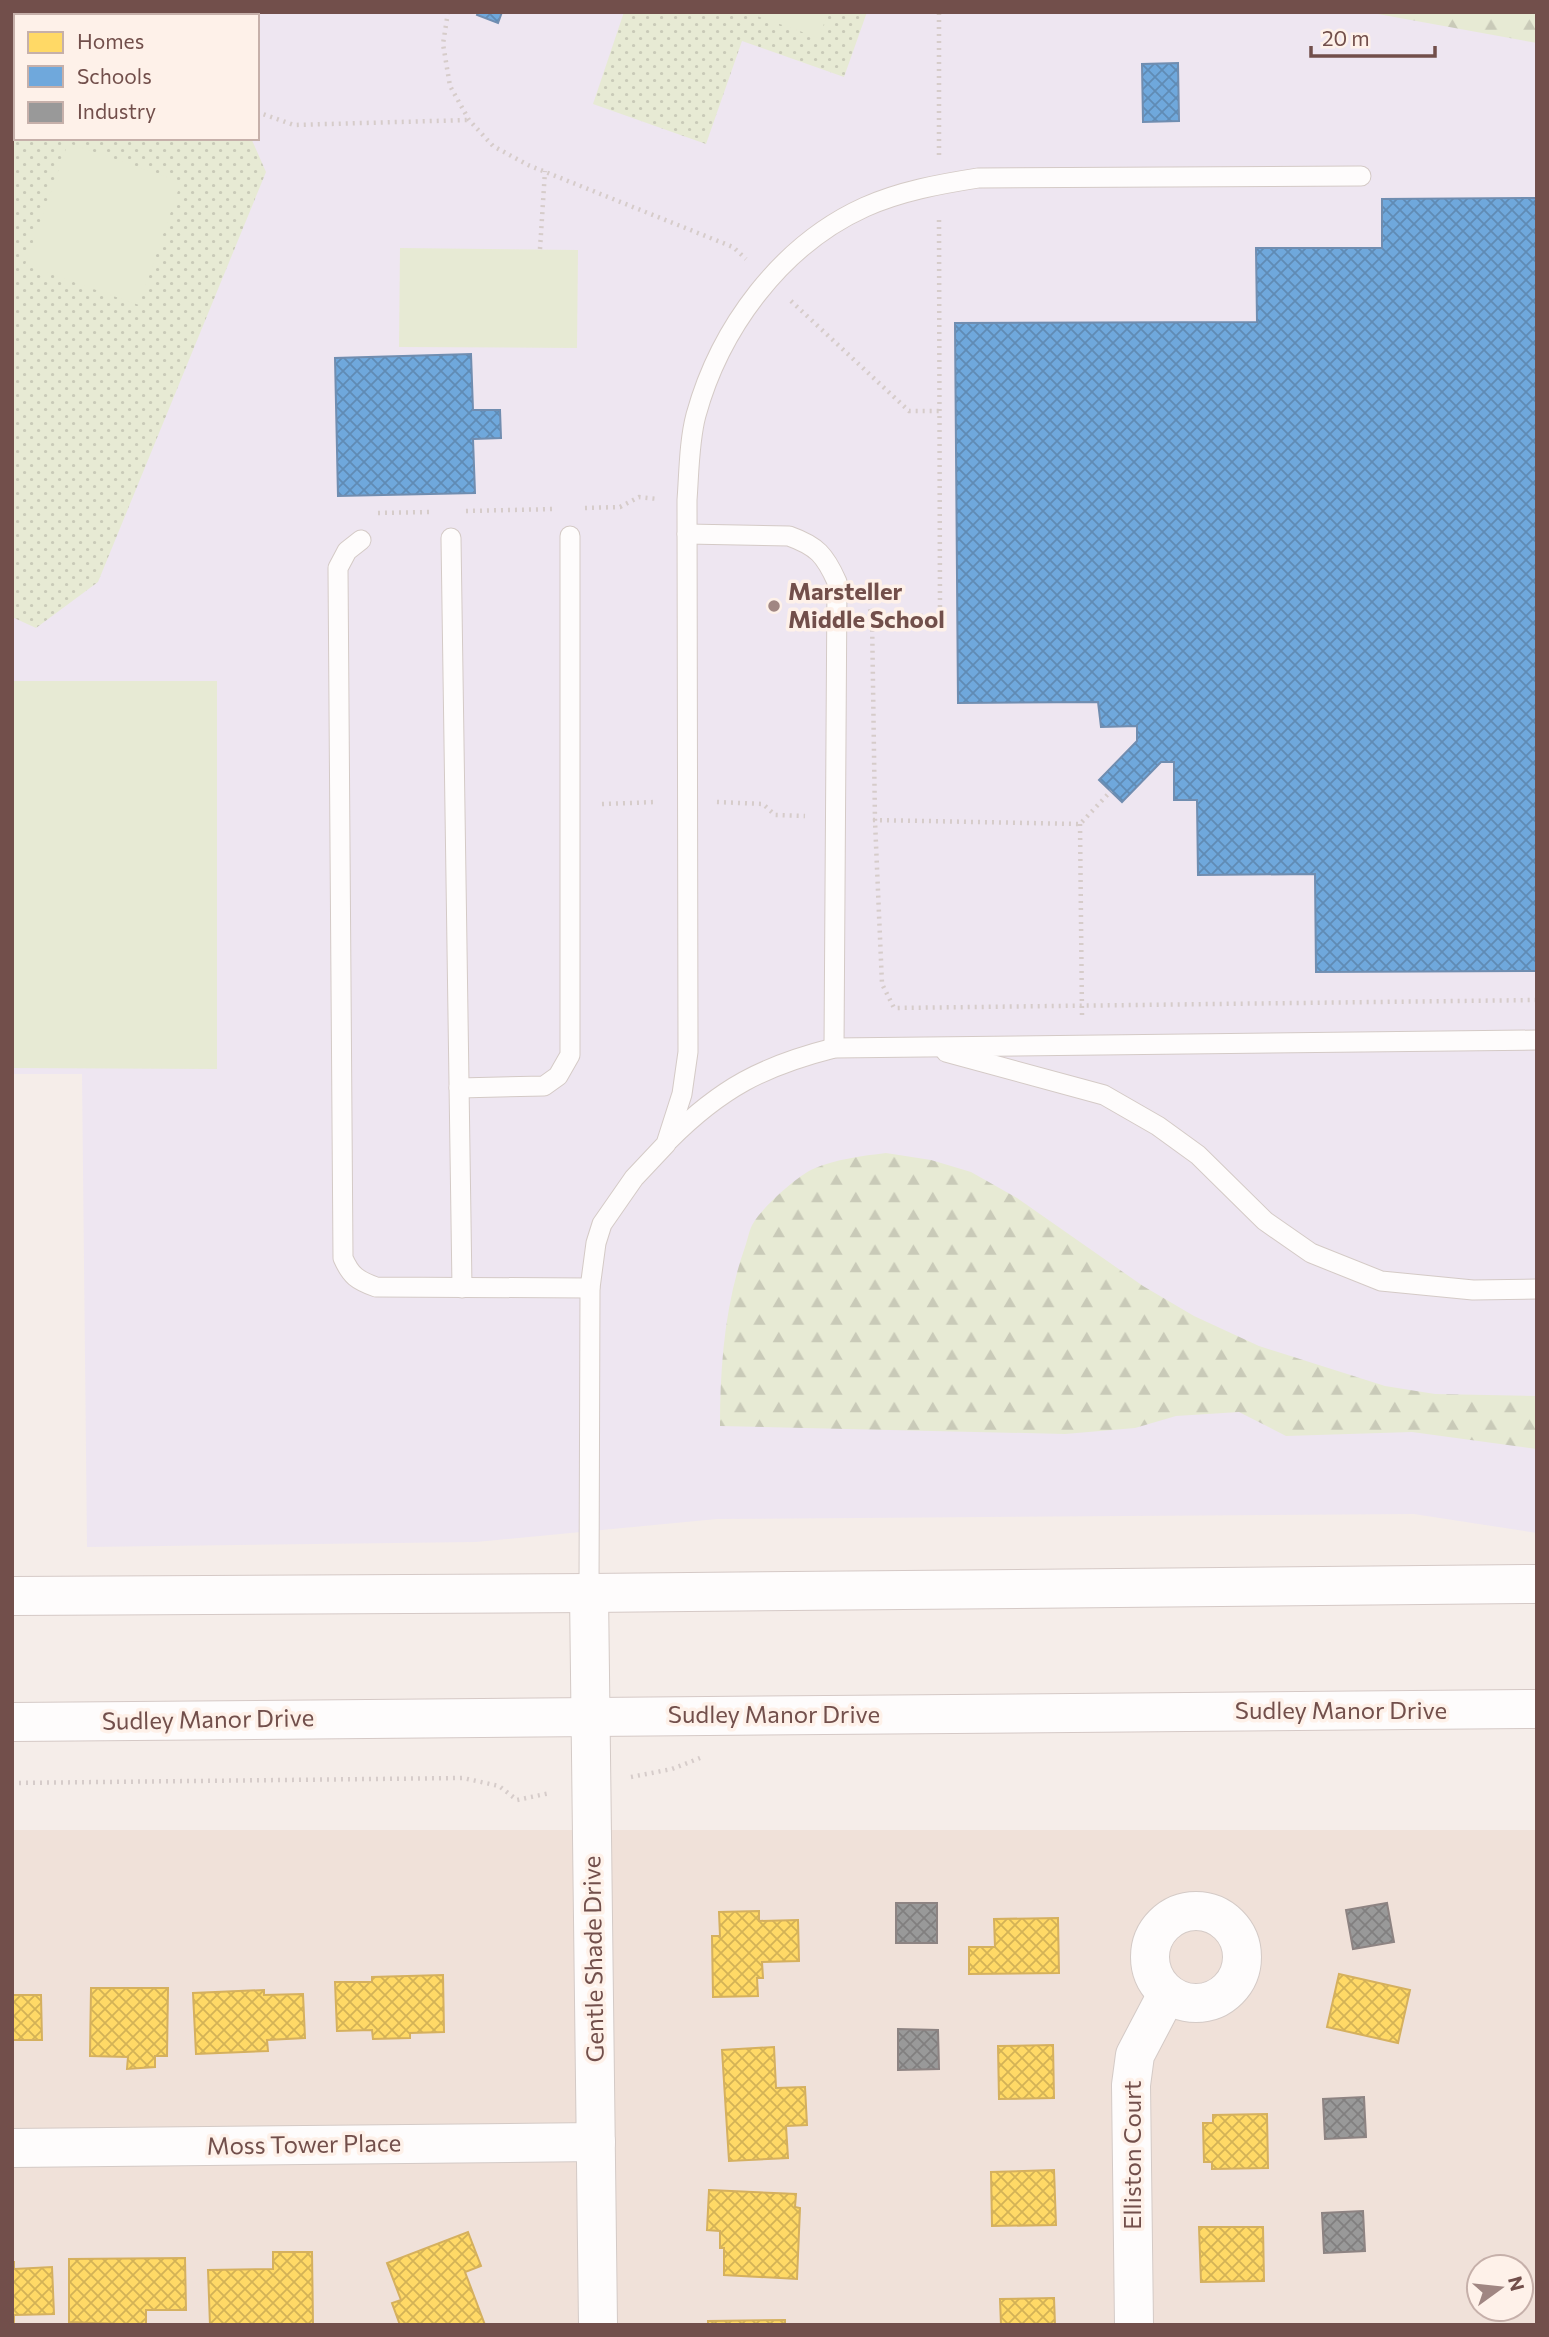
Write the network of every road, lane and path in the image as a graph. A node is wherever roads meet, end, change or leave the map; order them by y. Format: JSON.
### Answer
{"nodes":[{"id":1,"x":448,"y":12,"type":"edge"},
{"id":2,"x":939,"y":12,"type":"edge"},
{"id":3,"x":259,"y":112,"type":"edge"},
{"id":4,"x":469,"y":120,"type":"junction"},
{"id":5,"x":545,"y":171,"type":"junction"},
{"id":6,"x":1361,"y":176,"type":"dead end"},
{"id":7,"x":939,"y":185,"type":"junction"},
{"id":8,"x":540,"y":249,"type":"dead end"},
{"id":9,"x":769,"y":280,"type":"junction"},
{"id":10,"x":939,"y":411,"type":"junction"},
{"id":11,"x":687,"y":534,"type":"junction"},
{"id":12,"x":570,"y":536,"type":"dead end"},
{"id":13,"x":451,"y":538,"type":"dead end"},
{"id":14,"x":360,"y":540,"type":"dead end"},
{"id":15,"x":872,"y":616,"type":"dead end"},
{"id":16,"x":875,"y":821,"type":"dead end"},
{"id":17,"x":1080,"y":824,"type":"dead end"},
{"id":18,"x":1537,"y":1000,"type":"edge"},
{"id":19,"x":1082,"y":1004,"type":"junction"},
{"id":20,"x":1537,"y":1040,"type":"edge"},
{"id":21,"x":1082,"y":1044,"type":"junction"},
{"id":22,"x":922,"y":1046,"type":"junction"},
{"id":23,"x":834,"y":1048,"type":"junction"},
{"id":24,"x":459,"y":1088,"type":"junction"},
{"id":25,"x":666,"y":1144,"type":"junction"},
{"id":26,"x":462,"y":1288,"type":"junction"},
{"id":27,"x":590,"y":1288,"type":"junction"},
{"id":28,"x":1537,"y":1289,"type":"edge"},
{"id":29,"x":1537,"y":1584,"type":"edge"},
{"id":30,"x":589,"y":1593,"type":"junction"},
{"id":31,"x":12,"y":1596,"type":"edge"},
{"id":32,"x":1537,"y":1709,"type":"edge"},
{"id":33,"x":591,"y":1717,"type":"junction"},
{"id":34,"x":12,"y":1722,"type":"edge"},
{"id":35,"x":12,"y":1783,"type":"edge"},
{"id":36,"x":517,"y":1800,"type":"dead end"},
{"id":37,"x":1167,"y":1994,"type":"dead end"},
{"id":38,"x":596,"y":2142,"type":"junction"},
{"id":39,"x":12,"y":2148,"type":"edge"},
{"id":40,"x":598,"y":2325,"type":"edge"},
{"id":41,"x":1134,"y":2325,"type":"edge"}],
"edges":[{"from":1,"to":4,"type":"path"},
{"from":2,"to":7,"type":"path"},
{"from":3,"to":4,"type":"path"},
{"from":4,"to":5,"type":"path"},
{"from":5,"to":8,"type":"path"},
{"from":5,"to":9,"type":"path"},
{"from":6,"to":7,"type":"lane"},
{"from":7,"to":9,"type":"lane"},
{"from":7,"to":10,"type":"path"},
{"from":9,"to":10,"type":"path"},
{"from":9,"to":11,"type":"lane"},
{"from":10,"to":15,"type":"path"},
{"from":11,"to":23,"type":"lane"},
{"from":11,"to":25,"type":"lane"},
{"from":12,"to":24,"type":"lane"},
{"from":13,"to":24,"type":"lane"},
{"from":14,"to":26,"type":"lane"},
{"from":16,"to":19,"type":"path"},
{"from":17,"to":19,"type":"path"},
{"from":18,"to":19,"type":"path"},
{"from":19,"to":21,"type":"path"},
{"from":20,"to":21,"type":"lane"},
{"from":21,"to":22,"type":"lane"},
{"from":22,"to":23,"type":"lane"},
{"from":22,"to":28,"type":"lane"},
{"from":23,"to":25,"type":"lane"},
{"from":24,"to":26,"type":"lane"},
{"from":25,"to":27,"type":"lane"},
{"from":26,"to":27,"type":"lane"},
{"from":27,"to":30,"type":"lane"},
{"from":29,"to":30,"type":"main road"},
{"from":30,"to":31,"type":"main road"},
{"from":30,"to":33,"type":"main road","name":"Gentle Shade Drive"},
{"from":32,"to":33,"type":"main road","name":"Sudley Manor Drive"},
{"from":33,"to":34,"type":"main road","name":"Sudley Manor Drive"},
{"from":33,"to":38,"type":"main road","name":"Gentle Shade Drive"},
{"from":35,"to":36,"type":"path"},
{"from":37,"to":41,"type":"main road","name":"Elliston Court"},
{"from":38,"to":39,"type":"main road","name":"Moss Tower Place"},
{"from":38,"to":40,"type":"main road","name":"Gentle Shade Drive"}]}
